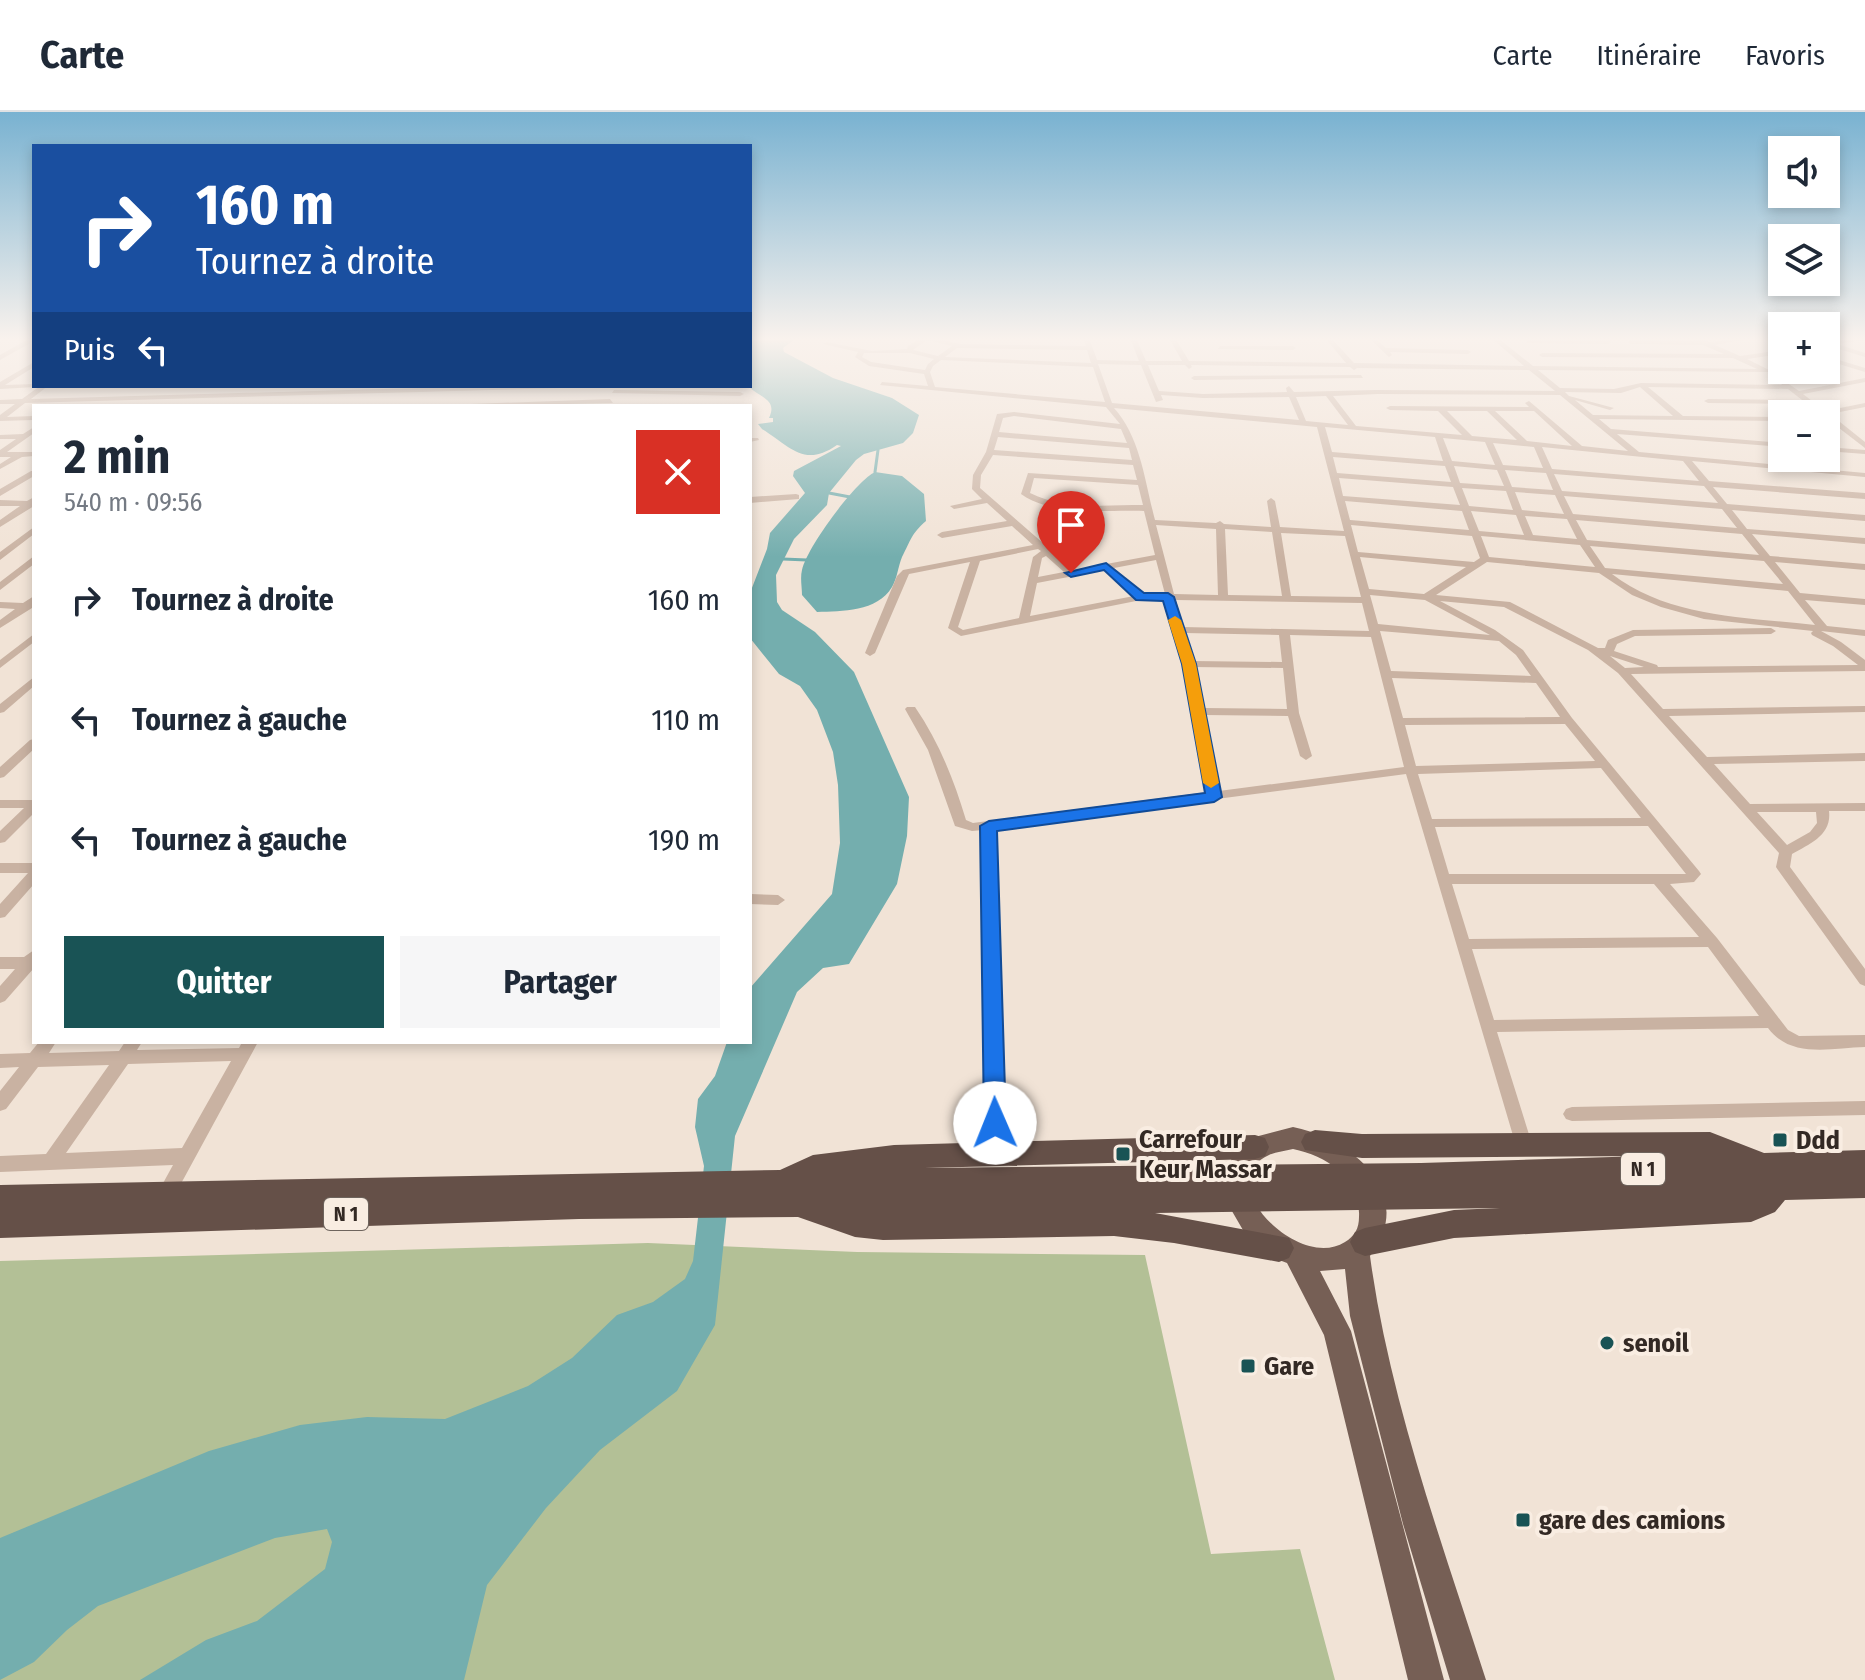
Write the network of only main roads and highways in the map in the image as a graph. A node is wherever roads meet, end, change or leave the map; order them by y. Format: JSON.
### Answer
{"nodes":[{"id":1,"x":1315,"y":1142,"type":"junction"},
{"id":2,"x":1255,"y":1147,"type":"junction"},
{"id":3,"x":1865,"y":1162,"type":"edge"},
{"id":4,"x":1770,"y":1176,"type":"junction"},
{"id":5,"x":1865,"y":1185,"type":"edge"},
{"id":6,"x":784,"y":1194,"type":"junction"},
{"id":7,"x":692,"y":1195,"type":"junction"},
{"id":8,"x":0,"y":1198,"type":"edge"},
{"id":9,"x":0,"y":1224,"type":"edge"},
{"id":10,"x":1360,"y":1246,"type":"junction"},
{"id":11,"x":1288,"y":1252,"type":"junction"},
{"id":12,"x":1426,"y":1680,"type":"edge"},
{"id":13,"x":1468,"y":1680,"type":"edge"}],
"edges":[{"from":1,"to":2,"type":"main road"},
{"from":1,"to":4,"type":"highway"},
{"from":1,"to":10,"type":"main road"},
{"from":2,"to":6,"type":"highway"},
{"from":2,"to":11,"type":"main road"},
{"from":3,"to":4,"type":"highway","number":"N 1"},
{"from":4,"to":5,"type":"highway","number":"N 1"},
{"from":4,"to":6,"type":"highway","number":"N 1"},
{"from":4,"to":10,"type":"highway"},
{"from":6,"to":7,"type":"highway","number":"N 1"},
{"from":6,"to":11,"type":"highway"},
{"from":7,"to":8,"type":"highway","number":"N 1"},
{"from":7,"to":9,"type":"highway","number":"N 1"},
{"from":10,"to":11,"type":"main road"},
{"from":10,"to":13,"type":"main road"},
{"from":11,"to":12,"type":"main road"}]}
